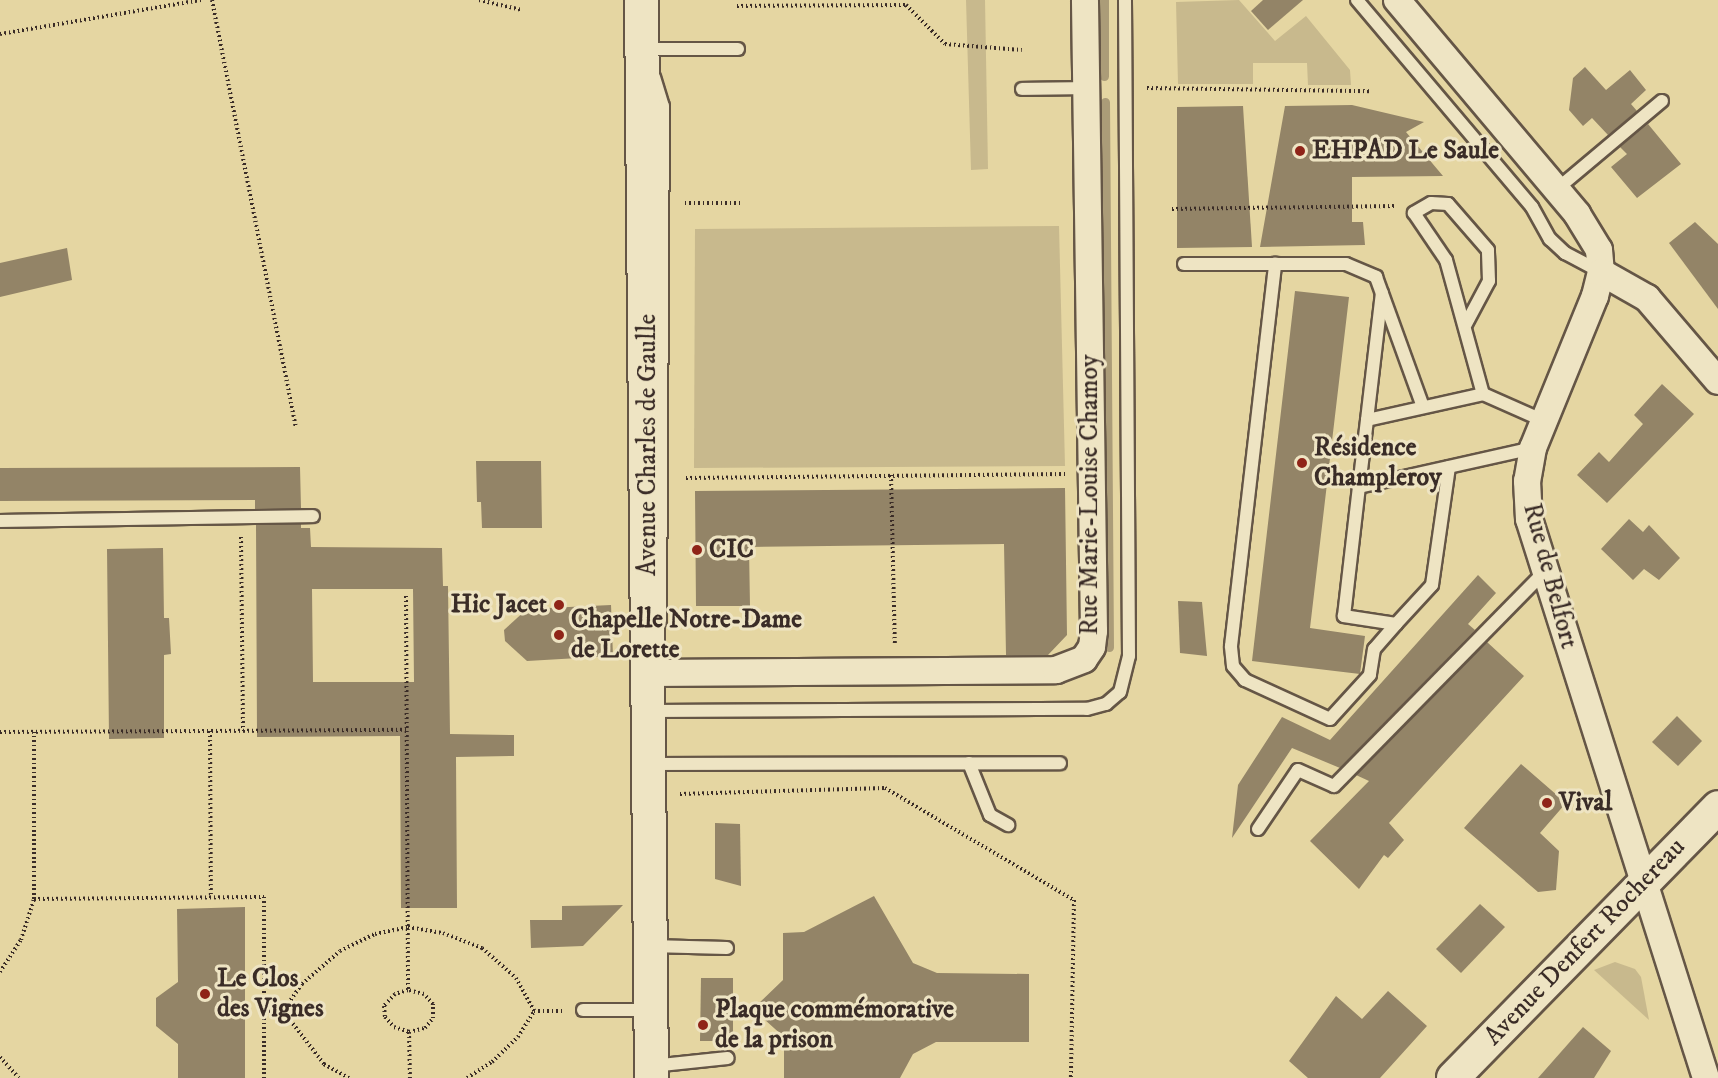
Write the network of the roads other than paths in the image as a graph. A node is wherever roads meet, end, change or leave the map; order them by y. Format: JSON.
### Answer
{"nodes":[{"id":1,"x":1085,"y":0,"type":"edge"},
{"id":2,"x":1125,"y":0,"type":"edge"},
{"id":3,"x":1357,"y":0,"type":"edge"},
{"id":4,"x":1397,"y":0,"type":"edge"},
{"id":5,"x":645,"y":19,"type":"edge"},
{"id":6,"x":738,"y":50,"type":"dead end"},
{"id":7,"x":1085,"y":88,"type":"junction"},
{"id":8,"x":1022,"y":89,"type":"dead end"},
{"id":9,"x":1662,"y":101,"type":"dead end"},
{"id":10,"x":1557,"y":189,"type":"junction"},
{"id":11,"x":1184,"y":264,"type":"dead end"},
{"id":12,"x":1275,"y":264,"type":"junction"},
{"id":13,"x":1601,"y":272,"type":"junction"},
{"id":14,"x":1382,"y":288,"type":"junction"},
{"id":15,"x":1466,"y":324,"type":"junction"},
{"id":16,"x":1718,"y":381,"type":"edge"},
{"id":17,"x":1483,"y":394,"type":"junction"},
{"id":18,"x":1423,"y":407,"type":"junction"},
{"id":19,"x":1367,"y":420,"type":"junction"},
{"id":20,"x":1542,"y":420,"type":"junction"},
{"id":21,"x":1533,"y":448,"type":"junction"},
{"id":22,"x":1449,"y":467,"type":"junction"},
{"id":23,"x":1359,"y":487,"type":"junction"},
{"id":24,"x":313,"y":516,"type":"dead end"},
{"id":25,"x":0,"y":521,"type":"edge"},
{"id":26,"x":1545,"y":571,"type":"junction"},
{"id":27,"x":1396,"y":624,"type":"junction"},
{"id":28,"x":649,"y":663,"type":"junction"},
{"id":29,"x":649,"y":711,"type":"junction"},
{"id":30,"x":969,"y":763,"type":"junction"},
{"id":31,"x":1060,"y":763,"type":"dead end"},
{"id":32,"x":649,"y":779,"type":"junction"},
{"id":33,"x":1718,"y":807,"type":"edge"},
{"id":34,"x":1008,"y":825,"type":"dead end"},
{"id":35,"x":1258,"y":829,"type":"dead end"},
{"id":36,"x":1642,"y":882,"type":"junction"},
{"id":37,"x":650,"y":946,"type":"junction"},
{"id":38,"x":727,"y":948,"type":"dead end"},
{"id":39,"x":650,"y":1010,"type":"junction"},
{"id":40,"x":584,"y":1011,"type":"road end"},
{"id":41,"x":728,"y":1058,"type":"dead end"},
{"id":42,"x":651,"y":1072,"type":"edge"},
{"id":43,"x":1453,"y":1078,"type":"edge"},
{"id":44,"x":1706,"y":1078,"type":"edge"}],
"edges":[{"from":1,"to":7,"type":"street","name":"Rue Marie-Louise Chamoy"},
{"from":2,"to":29,"type":"lane"},
{"from":3,"to":13,"type":"lane"},
{"from":4,"to":10,"type":"street"},
{"from":5,"to":6,"type":"lane"},
{"from":5,"to":28,"type":"main road","name":"Avenue Charles de Gaulle"},
{"from":7,"to":8,"type":"lane"},
{"from":7,"to":28,"type":"street","name":"Rue Marie-Louise Chamoy"},
{"from":9,"to":10,"type":"lane"},
{"from":10,"to":13,"type":"street"},
{"from":11,"to":12,"type":"lane"},
{"from":12,"to":14,"type":"lane"},
{"from":12,"to":27,"type":"lane"},
{"from":13,"to":16,"type":"street"},
{"from":13,"to":20,"type":"street","name":"Rue de Belfort"},
{"from":14,"to":18,"type":"lane"},
{"from":14,"to":19,"type":"lane"},
{"from":15,"to":15,"type":"lane"},
{"from":15,"to":17,"type":"lane"},
{"from":17,"to":18,"type":"lane"},
{"from":17,"to":20,"type":"lane"},
{"from":18,"to":19,"type":"lane"},
{"from":19,"to":23,"type":"lane"},
{"from":20,"to":21,"type":"street","name":"Rue de Belfort"},
{"from":21,"to":22,"type":"lane"},
{"from":21,"to":26,"type":"street","name":"Rue de Belfort"},
{"from":22,"to":23,"type":"lane"},
{"from":22,"to":27,"type":"lane"},
{"from":23,"to":27,"type":"lane"},
{"from":24,"to":25,"type":"lane"},
{"from":26,"to":35,"type":"lane"},
{"from":26,"to":36,"type":"street","name":"Rue de Belfort"},
{"from":28,"to":29,"type":"main road","name":"Avenue Charles de Gaulle"},
{"from":29,"to":32,"type":"main road","name":"Avenue Charles de Gaulle"},
{"from":30,"to":31,"type":"lane"},
{"from":30,"to":32,"type":"lane"},
{"from":30,"to":34,"type":"lane"},
{"from":32,"to":37,"type":"main road","name":"Avenue Charles de Gaulle"},
{"from":33,"to":36,"type":"street","name":"Avenue Denfert Rochereau"},
{"from":36,"to":43,"type":"street","name":"Avenue Denfert Rochereau"},
{"from":36,"to":44,"type":"street","name":"Rue de Belfort"},
{"from":37,"to":38,"type":"lane"},
{"from":37,"to":39,"type":"main road","name":"Avenue Charles de Gaulle"},
{"from":39,"to":40,"type":"lane"},
{"from":39,"to":42,"type":"main road","name":"Avenue Charles de Gaulle"},
{"from":41,"to":42,"type":"lane"}]}
